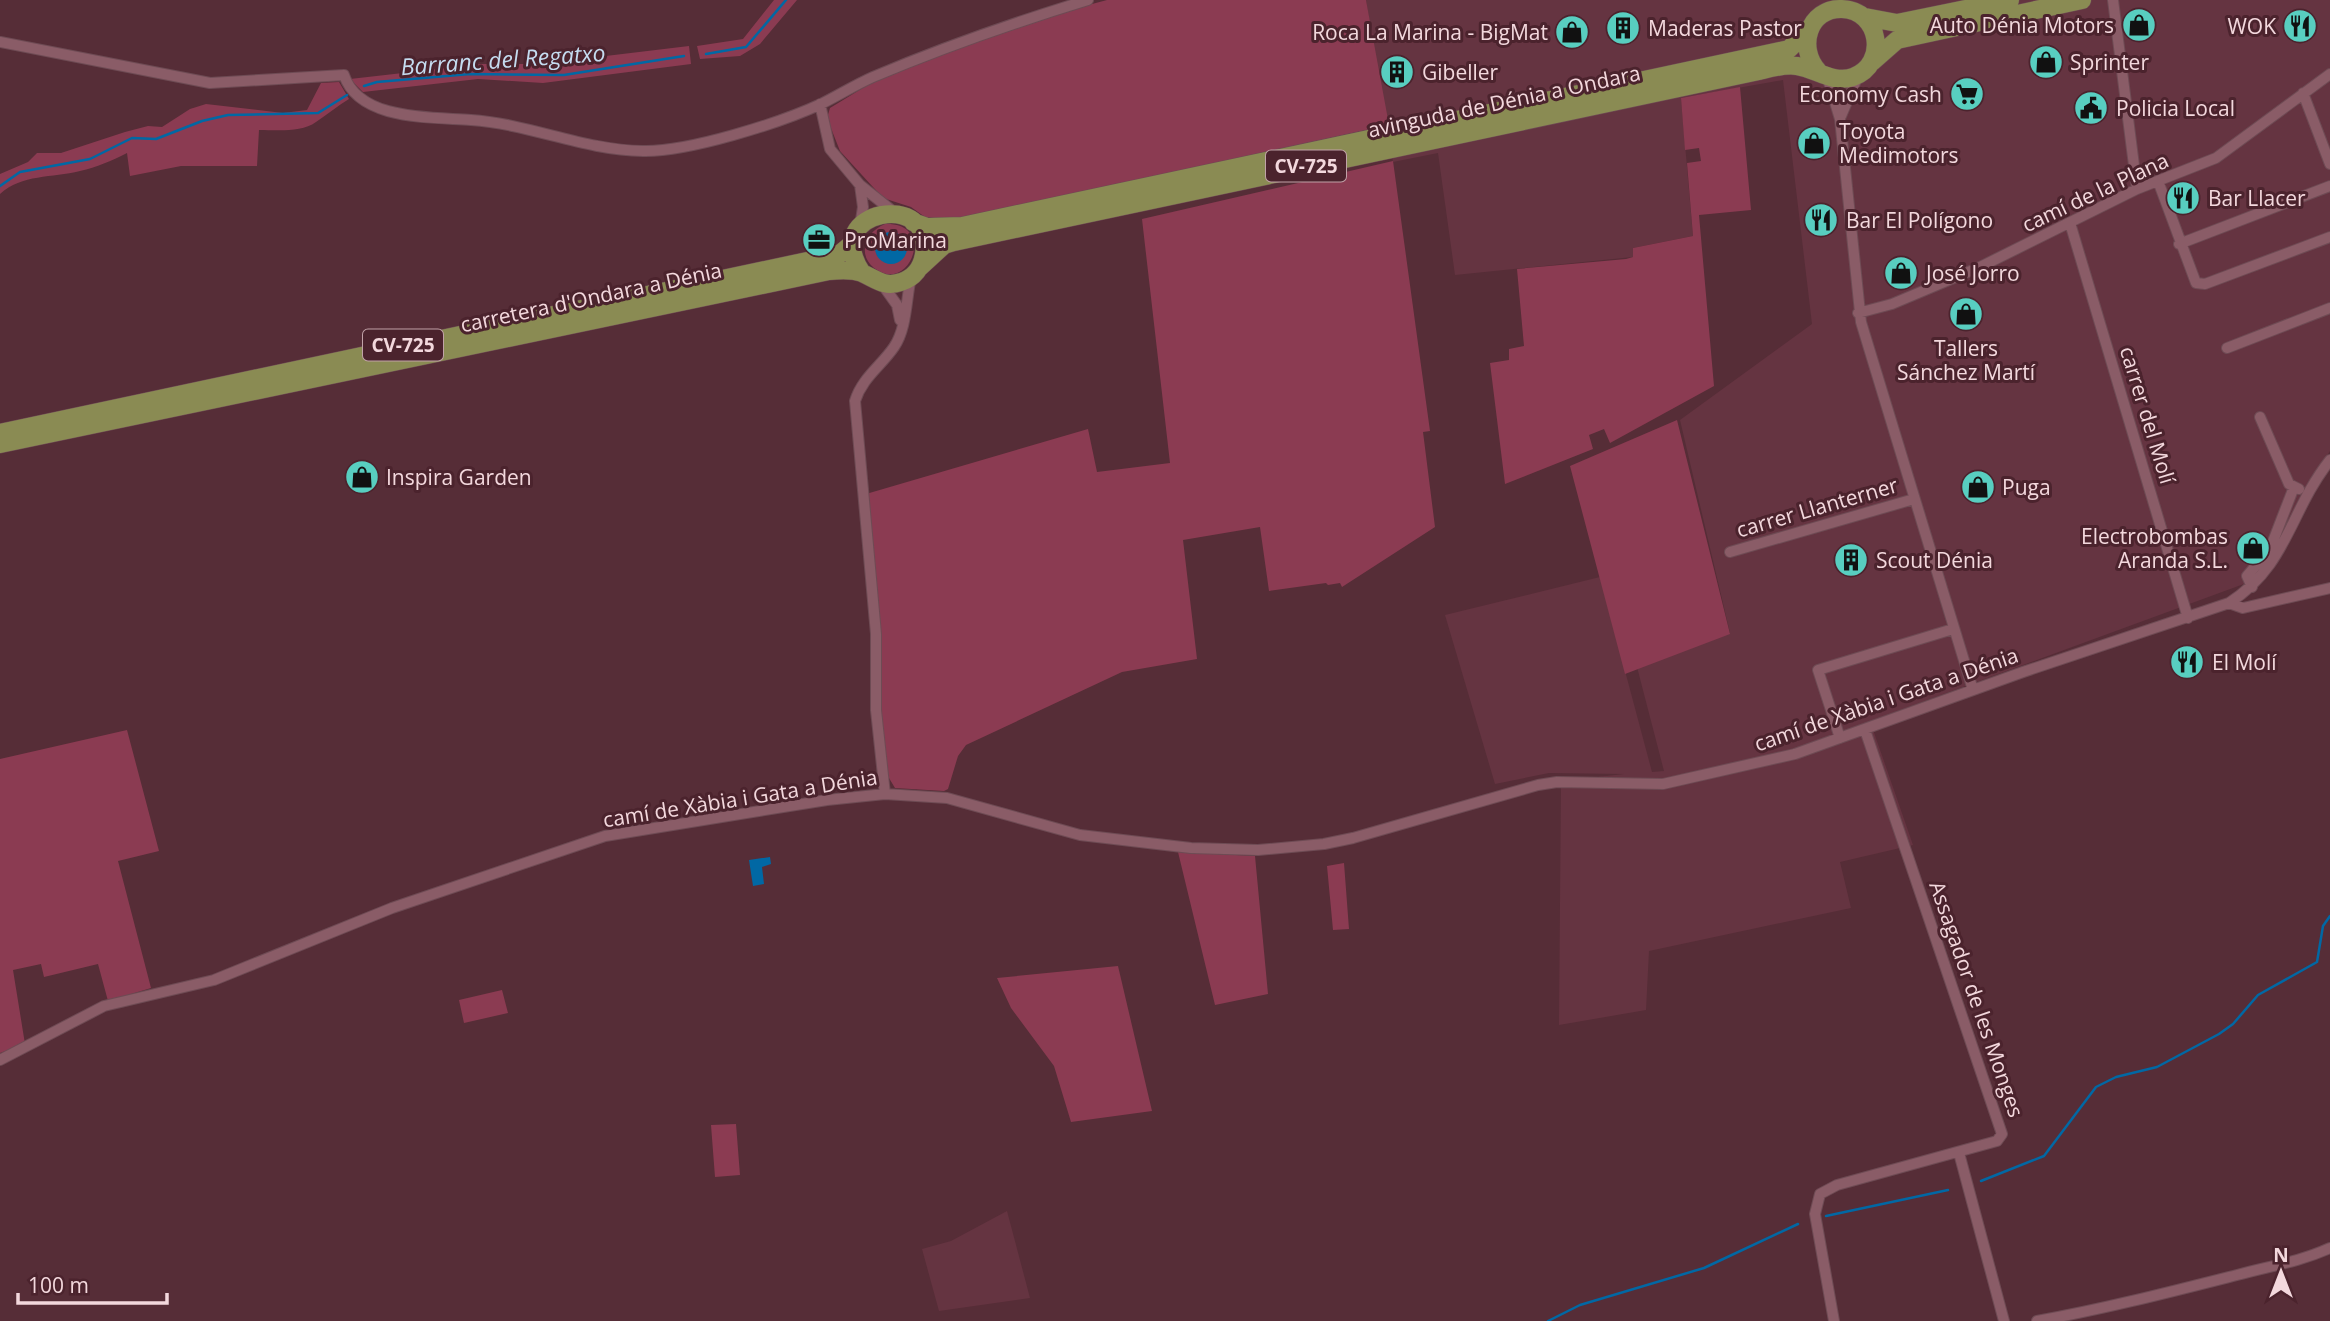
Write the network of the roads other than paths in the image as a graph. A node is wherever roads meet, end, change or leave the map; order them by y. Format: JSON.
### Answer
{"nodes":[{"id":1,"x":1088,"y":0,"type":"edge"},
{"id":2,"x":2010,"y":0,"type":"edge"},
{"id":3,"x":2082,"y":0,"type":"edge"},
{"id":4,"x":2113,"y":0,"type":"edge"},
{"id":5,"x":1833,"y":5,"type":"edge"},
{"id":6,"x":1865,"y":18,"type":"junction"},
{"id":7,"x":1808,"y":31,"type":"junction"},
{"id":8,"x":0,"y":42,"type":"edge"},
{"id":9,"x":1866,"y":68,"type":"junction"},
{"id":10,"x":1823,"y":73,"type":"junction"},
{"id":11,"x":2330,"y":74,"type":"edge"},
{"id":12,"x":2303,"y":93,"type":"junction"},
{"id":13,"x":821,"y":104,"type":"junction"},
{"id":14,"x":1840,"y":119,"type":"junction"},
{"id":15,"x":2330,"y":164,"type":"edge"},
{"id":16,"x":2158,"y":181,"type":"junction"},
{"id":17,"x":860,"y":185,"type":"junction"},
{"id":18,"x":2330,"y":186,"type":"edge"},
{"id":19,"x":2137,"y":189,"type":"junction"},
{"id":20,"x":895,"y":213,"type":"junction"},
{"id":21,"x":913,"y":222,"type":"junction"},
{"id":22,"x":2070,"y":223,"type":"junction"},
{"id":23,"x":857,"y":235,"type":"junction"},
{"id":24,"x":2330,"y":237,"type":"edge"},
{"id":25,"x":2179,"y":244,"type":"junction"},
{"id":26,"x":915,"y":272,"type":"junction"},
{"id":27,"x":862,"y":273,"type":"junction"},
{"id":28,"x":882,"y":284,"type":"junction"},
{"id":29,"x":2330,"y":308,"type":"edge"},
{"id":30,"x":1858,"y":313,"type":"junction"},
{"id":31,"x":902,"y":329,"type":"junction"},
{"id":32,"x":2227,"y":348,"type":"dead end"},
{"id":33,"x":2260,"y":417,"type":"dead end"},
{"id":34,"x":0,"y":433,"type":"edge"},
{"id":35,"x":0,"y":444,"type":"edge"},
{"id":36,"x":2330,"y":460,"type":"edge"},
{"id":37,"x":2294,"y":487,"type":"junction"},
{"id":38,"x":2306,"y":493,"type":"junction"},
{"id":39,"x":1914,"y":499,"type":"junction"},
{"id":40,"x":1730,"y":551,"type":"dead end"},
{"id":41,"x":2252,"y":587,"type":"junction"},
{"id":42,"x":2330,"y":588,"type":"edge"},
{"id":43,"x":2229,"y":603,"type":"junction"},
{"id":44,"x":2188,"y":618,"type":"junction"},
{"id":45,"x":1953,"y":629,"type":"junction"},
{"id":46,"x":1973,"y":690,"type":"junction"},
{"id":47,"x":1865,"y":730,"type":"junction"},
{"id":48,"x":1840,"y":738,"type":"junction"},
{"id":49,"x":885,"y":794,"type":"junction"},
{"id":50,"x":0,"y":1060,"type":"edge"},
{"id":51,"x":1959,"y":1153,"type":"junction"},
{"id":52,"x":2330,"y":1248,"type":"edge"},
{"id":53,"x":1834,"y":1321,"type":"edge"},
{"id":54,"x":2004,"y":1321,"type":"edge"},
{"id":55,"x":2037,"y":1321,"type":"edge"}],
"edges":[{"from":1,"to":13,"type":"street"},
{"from":2,"to":6,"type":"main road","number":"CV-725"},
{"from":3,"to":9,"type":"main road"},
{"from":4,"to":19,"type":"street"},
{"from":5,"to":6,"type":"main road","number":"CV-725"},
{"from":5,"to":7,"type":"main road","number":"CV-725"},
{"from":6,"to":9,"type":"main road"},
{"from":7,"to":10,"type":"main road"},
{"from":7,"to":21,"type":"main road","name":"avinguda de Dénia a Ondara","number":"CV-725"},
{"from":8,"to":13,"type":"street"},
{"from":9,"to":10,"type":"main road","number":"CV-725"},
{"from":9,"to":14,"type":"street"},
{"from":10,"to":14,"type":"street"},
{"from":10,"to":26,"type":"main road","name":"avinguda de Dénia a Ondara","number":"CV-725"},
{"from":11,"to":12,"type":"street","name":"camí de la Plana"},
{"from":12,"to":15,"type":"street"},
{"from":12,"to":16,"type":"street","name":"camí de la Plana"},
{"from":13,"to":17,"type":"street"},
{"from":14,"to":30,"type":"street"},
{"from":16,"to":19,"type":"street","name":"camí de la Plana"},
{"from":16,"to":25,"type":"street"},
{"from":17,"to":20,"type":"street"},
{"from":17,"to":23,"type":"street"},
{"from":18,"to":25,"type":"street"},
{"from":19,"to":22,"type":"street","name":"camí de la Plana"},
{"from":20,"to":21,"type":"main road","number":"CV-725"},
{"from":20,"to":23,"type":"main road","number":"CV-725"},
{"from":21,"to":26,"type":"main road"},
{"from":22,"to":30,"type":"street","name":"camí de la Plana"},
{"from":22,"to":44,"type":"street","name":"carrer del Molí"},
{"from":23,"to":27,"type":"main road"},
{"from":23,"to":34,"type":"main road","name":"carretera d'Ondara a Dénia","number":"CV-725"},
{"from":24,"to":25,"type":"street"},
{"from":26,"to":28,"type":"main road","number":"CV-725"},
{"from":26,"to":31,"type":"street"},
{"from":27,"to":28,"type":"main road","number":"CV-725"},
{"from":27,"to":35,"type":"main road","name":"carretera d'Ondara a Dénia","number":"CV-725"},
{"from":28,"to":31,"type":"street"},
{"from":29,"to":32,"type":"street"},
{"from":30,"to":39,"type":"street"},
{"from":31,"to":49,"type":"street"},
{"from":33,"to":37,"type":"street"},
{"from":36,"to":38,"type":"street","name":"camí de Xàbia i Gata a Dénia"},
{"from":37,"to":38,"type":"street"},
{"from":37,"to":41,"type":"street"},
{"from":38,"to":41,"type":"street","name":"camí de Xàbia i Gata a Dénia"},
{"from":39,"to":40,"type":"street","name":"carrer Llanterner"},
{"from":39,"to":45,"type":"street"},
{"from":41,"to":43,"type":"street","name":"camí de Xàbia i Gata a Dénia"},
{"from":42,"to":43,"type":"street"},
{"from":43,"to":44,"type":"street","name":"camí de Xàbia i Gata a Dénia"},
{"from":44,"to":46,"type":"street","name":"camí de Xàbia i Gata a Dénia"},
{"from":45,"to":46,"type":"street"},
{"from":45,"to":48,"type":"street"},
{"from":46,"to":47,"type":"street","name":"camí de Xàbia i Gata a Dénia"},
{"from":47,"to":48,"type":"street","name":"camí de Xàbia i Gata a Dénia"},
{"from":47,"to":51,"type":"street","name":"Assagador de les Monges"},
{"from":48,"to":49,"type":"street","name":"camí de Xàbia i Gata a Dénia"},
{"from":49,"to":50,"type":"street","name":"camí de Xàbia i Gata a Dénia"},
{"from":51,"to":53,"type":"street","name":"Assagador de les Monges"},
{"from":51,"to":54,"type":"street"},
{"from":52,"to":55,"type":"street"}]}
